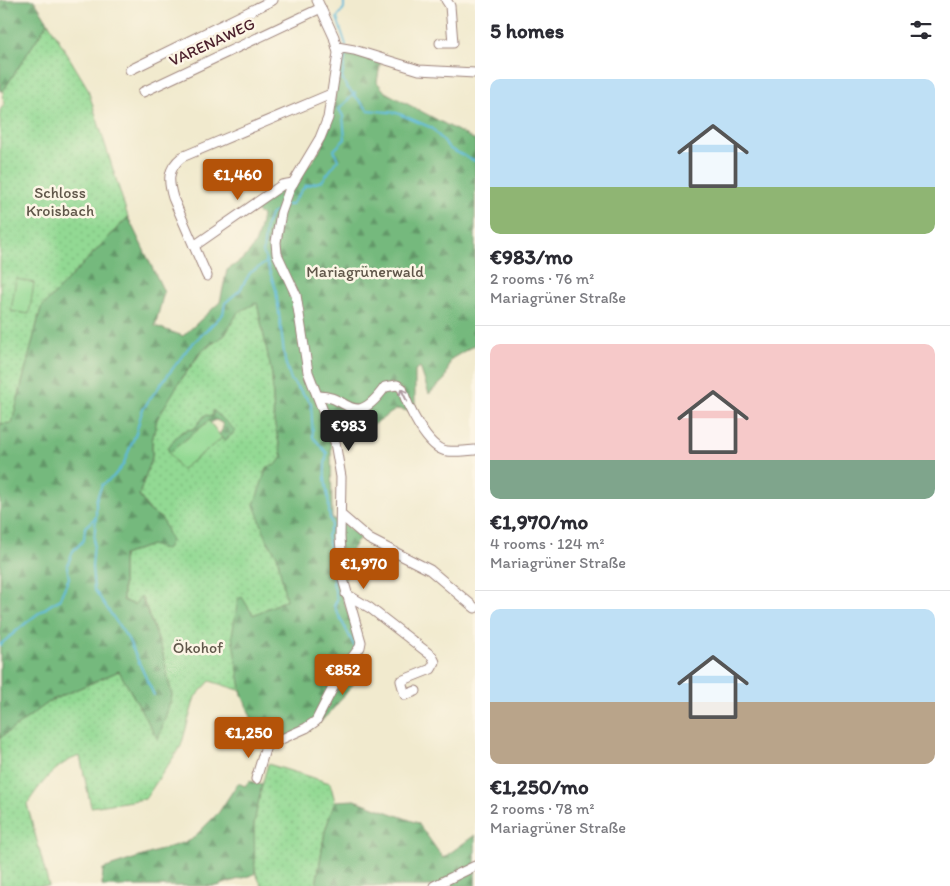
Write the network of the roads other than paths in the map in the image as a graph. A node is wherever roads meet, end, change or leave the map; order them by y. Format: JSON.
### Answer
{"nodes":[{"id":1,"x":273,"y":0,"type":"edge"},
{"id":2,"x":446,"y":0,"type":"edge"},
{"id":3,"x":319,"y":4,"type":"edge"},
{"id":4,"x":440,"y":43,"type":"dead end"},
{"id":5,"x":342,"y":48,"type":"junction"},
{"id":6,"x":130,"y":70,"type":"dead end"},
{"id":7,"x":475,"y":73,"type":"edge"},
{"id":8,"x":143,"y":92,"type":"dead end"},
{"id":9,"x":331,"y":94,"type":"junction"},
{"id":10,"x":293,"y":183,"type":"junction"},
{"id":11,"x":194,"y":246,"type":"junction"},
{"id":12,"x":207,"y":276,"type":"dead end"},
{"id":13,"x":318,"y":396,"type":"junction"},
{"id":14,"x":475,"y":450,"type":"edge"},
{"id":15,"x":341,"y":515,"type":"junction"},
{"id":16,"x":346,"y":594,"type":"junction"},
{"id":17,"x":475,"y":608,"type":"edge"},
{"id":18,"x":416,"y":691,"type":"dead end"},
{"id":19,"x":256,"y":779,"type":"dead end"},
{"id":20,"x":475,"y":866,"type":"edge"},
{"id":21,"x":434,"y":886,"type":"edge"}],
"edges":[{"from":1,"to":6,"type":"street"},
{"from":2,"to":4,"type":"street"},
{"from":3,"to":5,"type":"street"},
{"from":3,"to":8,"type":"street","name":"VARENAWEG"},
{"from":5,"to":7,"type":"street"},
{"from":5,"to":9,"type":"street"},
{"from":9,"to":10,"type":"street"},
{"from":9,"to":11,"type":"street"},
{"from":10,"to":11,"type":"street"},
{"from":10,"to":13,"type":"street"},
{"from":11,"to":12,"type":"street"},
{"from":14,"to":13,"type":"street","one_way":true},
{"from":13,"to":15,"type":"street"},
{"from":15,"to":16,"type":"street"},
{"from":15,"to":17,"type":"street"},
{"from":16,"to":18,"type":"street"},
{"from":16,"to":19,"type":"street"},
{"from":20,"to":21,"type":"street"}]}
